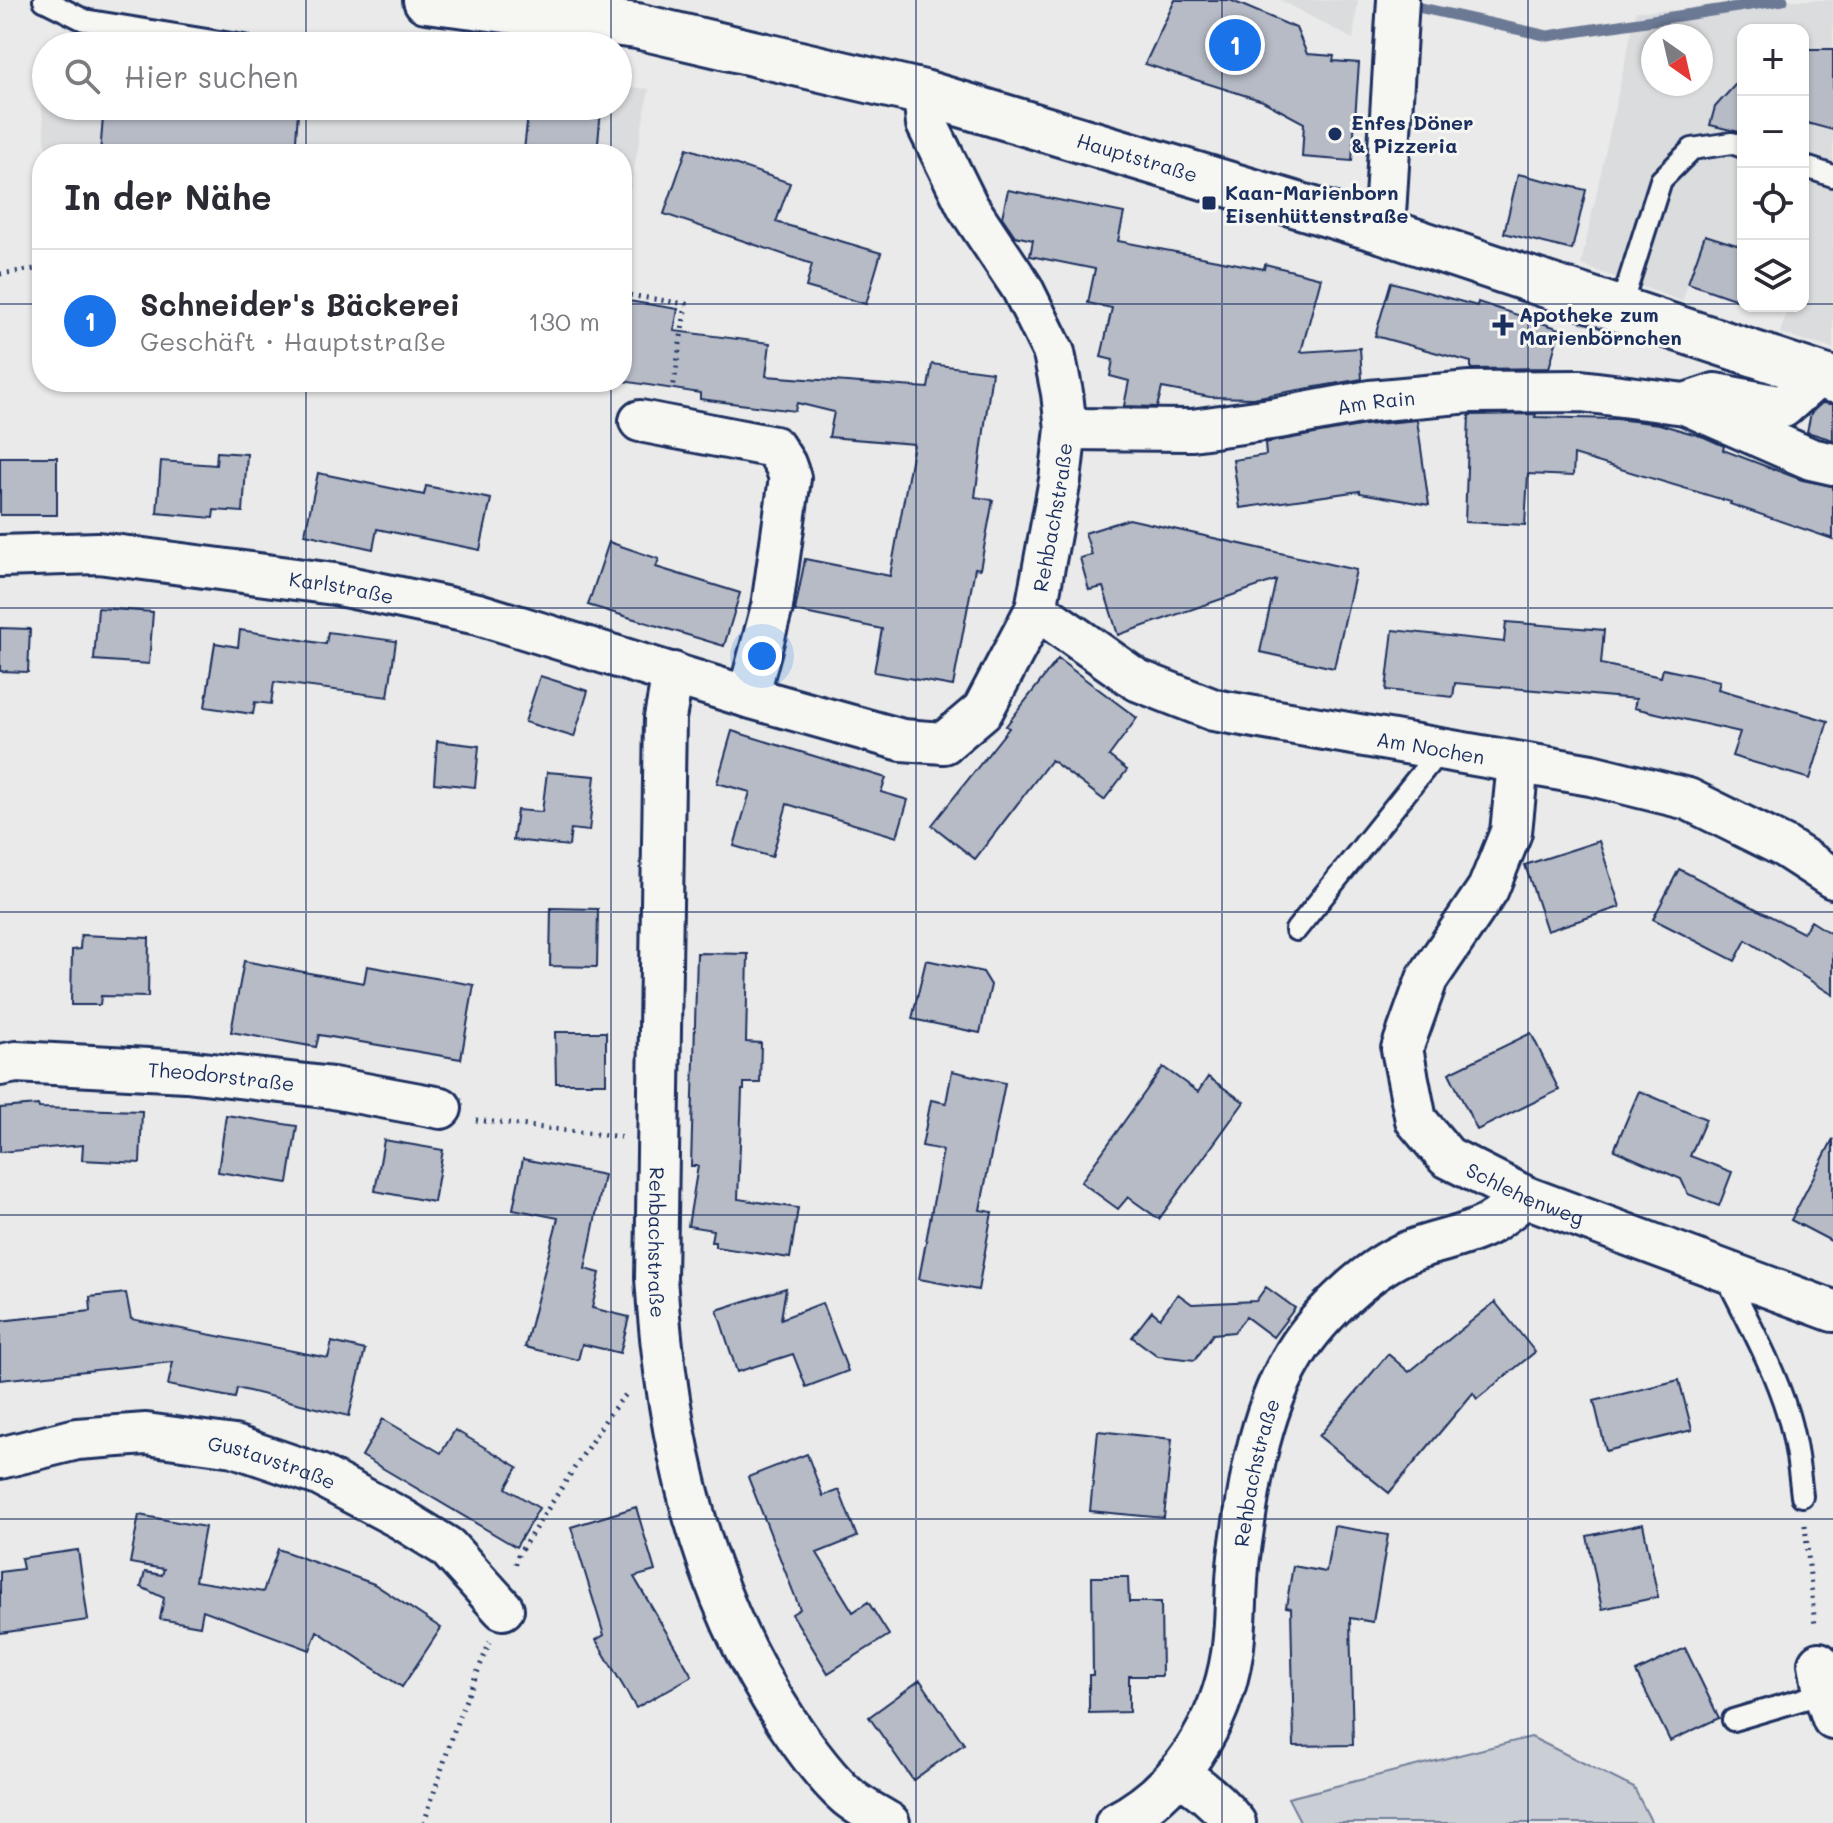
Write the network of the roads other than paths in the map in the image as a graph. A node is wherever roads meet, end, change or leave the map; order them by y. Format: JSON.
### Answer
{"nodes":[{"id":1,"x":44,"y":0,"type":"edge"},
{"id":2,"x":426,"y":0,"type":"edge"},
{"id":3,"x":1398,"y":0,"type":"edge"},
{"id":4,"x":158,"y":32,"type":"edge"},
{"id":5,"x":924,"y":93,"type":"junction"},
{"id":6,"x":1737,"y":145,"type":"edge"},
{"id":7,"x":1809,"y":168,"type":"edge"},
{"id":8,"x":1833,"y":176,"type":"edge"},
{"id":9,"x":1384,"y":231,"type":"junction"},
{"id":10,"x":1620,"y":309,"type":"junction"},
{"id":11,"x":1825,"y":378,"type":"edge"},
{"id":12,"x":1685,"y":404,"type":"junction"},
{"id":13,"x":654,"y":423,"type":"road end"},
{"id":14,"x":1066,"y":429,"type":"junction"},
{"id":15,"x":1833,"y":464,"type":"edge"},
{"id":16,"x":0,"y":556,"type":"edge"},
{"id":17,"x":1036,"y":609,"type":"junction"},
{"id":18,"x":673,"y":673,"type":"junction"},
{"id":19,"x":748,"y":697,"type":"junction"},
{"id":20,"x":1440,"y":750,"type":"junction"},
{"id":21,"x":1518,"y":764,"type":"junction"},
{"id":22,"x":1833,"y":878,"type":"edge"},
{"id":23,"x":1296,"y":930,"type":"dead end"},
{"id":24,"x":0,"y":1065,"type":"edge"},
{"id":25,"x":441,"y":1108,"type":"road end"},
{"id":26,"x":1526,"y":1197,"type":"junction"},
{"id":27,"x":1722,"y":1268,"type":"junction"},
{"id":28,"x":1833,"y":1311,"type":"edge"},
{"id":29,"x":0,"y":1458,"type":"edge"},
{"id":30,"x":1802,"y":1496,"type":"road end"},
{"id":31,"x":503,"y":1609,"type":"dead end"},
{"id":32,"x":1825,"y":1692,"type":"edge"},
{"id":33,"x":1733,"y":1720,"type":"dead end"},
{"id":34,"x":1179,"y":1775,"type":"junction"},
{"id":35,"x":889,"y":1823,"type":"edge"},
{"id":36,"x":1116,"y":1823,"type":"edge"},
{"id":37,"x":1235,"y":1823,"type":"edge"}],
"edges":[{"from":1,"to":4,"type":"lane"},
{"from":2,"to":5,"type":"main road","name":"Hauptstraße"},
{"from":3,"to":9,"type":"street"},
{"from":5,"to":9,"type":"main road","name":"Hauptstraße"},
{"from":5,"to":14,"type":"street","name":"Rehbachstraße"},
{"from":6,"to":10,"type":"lane"},
{"from":7,"to":8,"type":"lane"},
{"from":9,"to":10,"type":"main road","name":"Hauptstraße"},
{"from":10,"to":11,"type":"main road","name":"Hauptstraße"},
{"from":11,"to":12,"type":"street","name":"Am Rain"},
{"from":12,"to":14,"type":"street","name":"Am Rain"},
{"from":12,"to":15,"type":"street","name":"Am Rain"},
{"from":13,"to":19,"type":"street"},
{"from":14,"to":17,"type":"street","name":"Rehbachstraße"},
{"from":16,"to":18,"type":"street","name":"Karlstraße"},
{"from":17,"to":19,"type":"street","name":"Rehbachstraße"},
{"from":17,"to":20,"type":"street","name":"Am Nochen"},
{"from":18,"to":19,"type":"street","name":"Rehbachstraße"},
{"from":18,"to":35,"type":"street","name":"Rehbachstraße"},
{"from":20,"to":21,"type":"street","name":"Am Nochen"},
{"from":20,"to":23,"type":"lane"},
{"from":21,"to":22,"type":"street","name":"Am Nochen"},
{"from":21,"to":26,"type":"street","name":"Schlehenweg"},
{"from":24,"to":25,"type":"street","name":"Theodorstraße"},
{"from":26,"to":27,"type":"street","name":"Schlehenweg"},
{"from":26,"to":34,"type":"street","name":"Rehbachstraße"},
{"from":27,"to":28,"type":"street","name":"Schlehenweg"},
{"from":27,"to":30,"type":"lane"},
{"from":29,"to":31,"type":"street","name":"Gustavstraße"},
{"from":32,"to":33,"type":"lane"},
{"from":34,"to":36,"type":"street","name":"Rehbachstraße"},
{"from":34,"to":37,"type":"street"}]}
